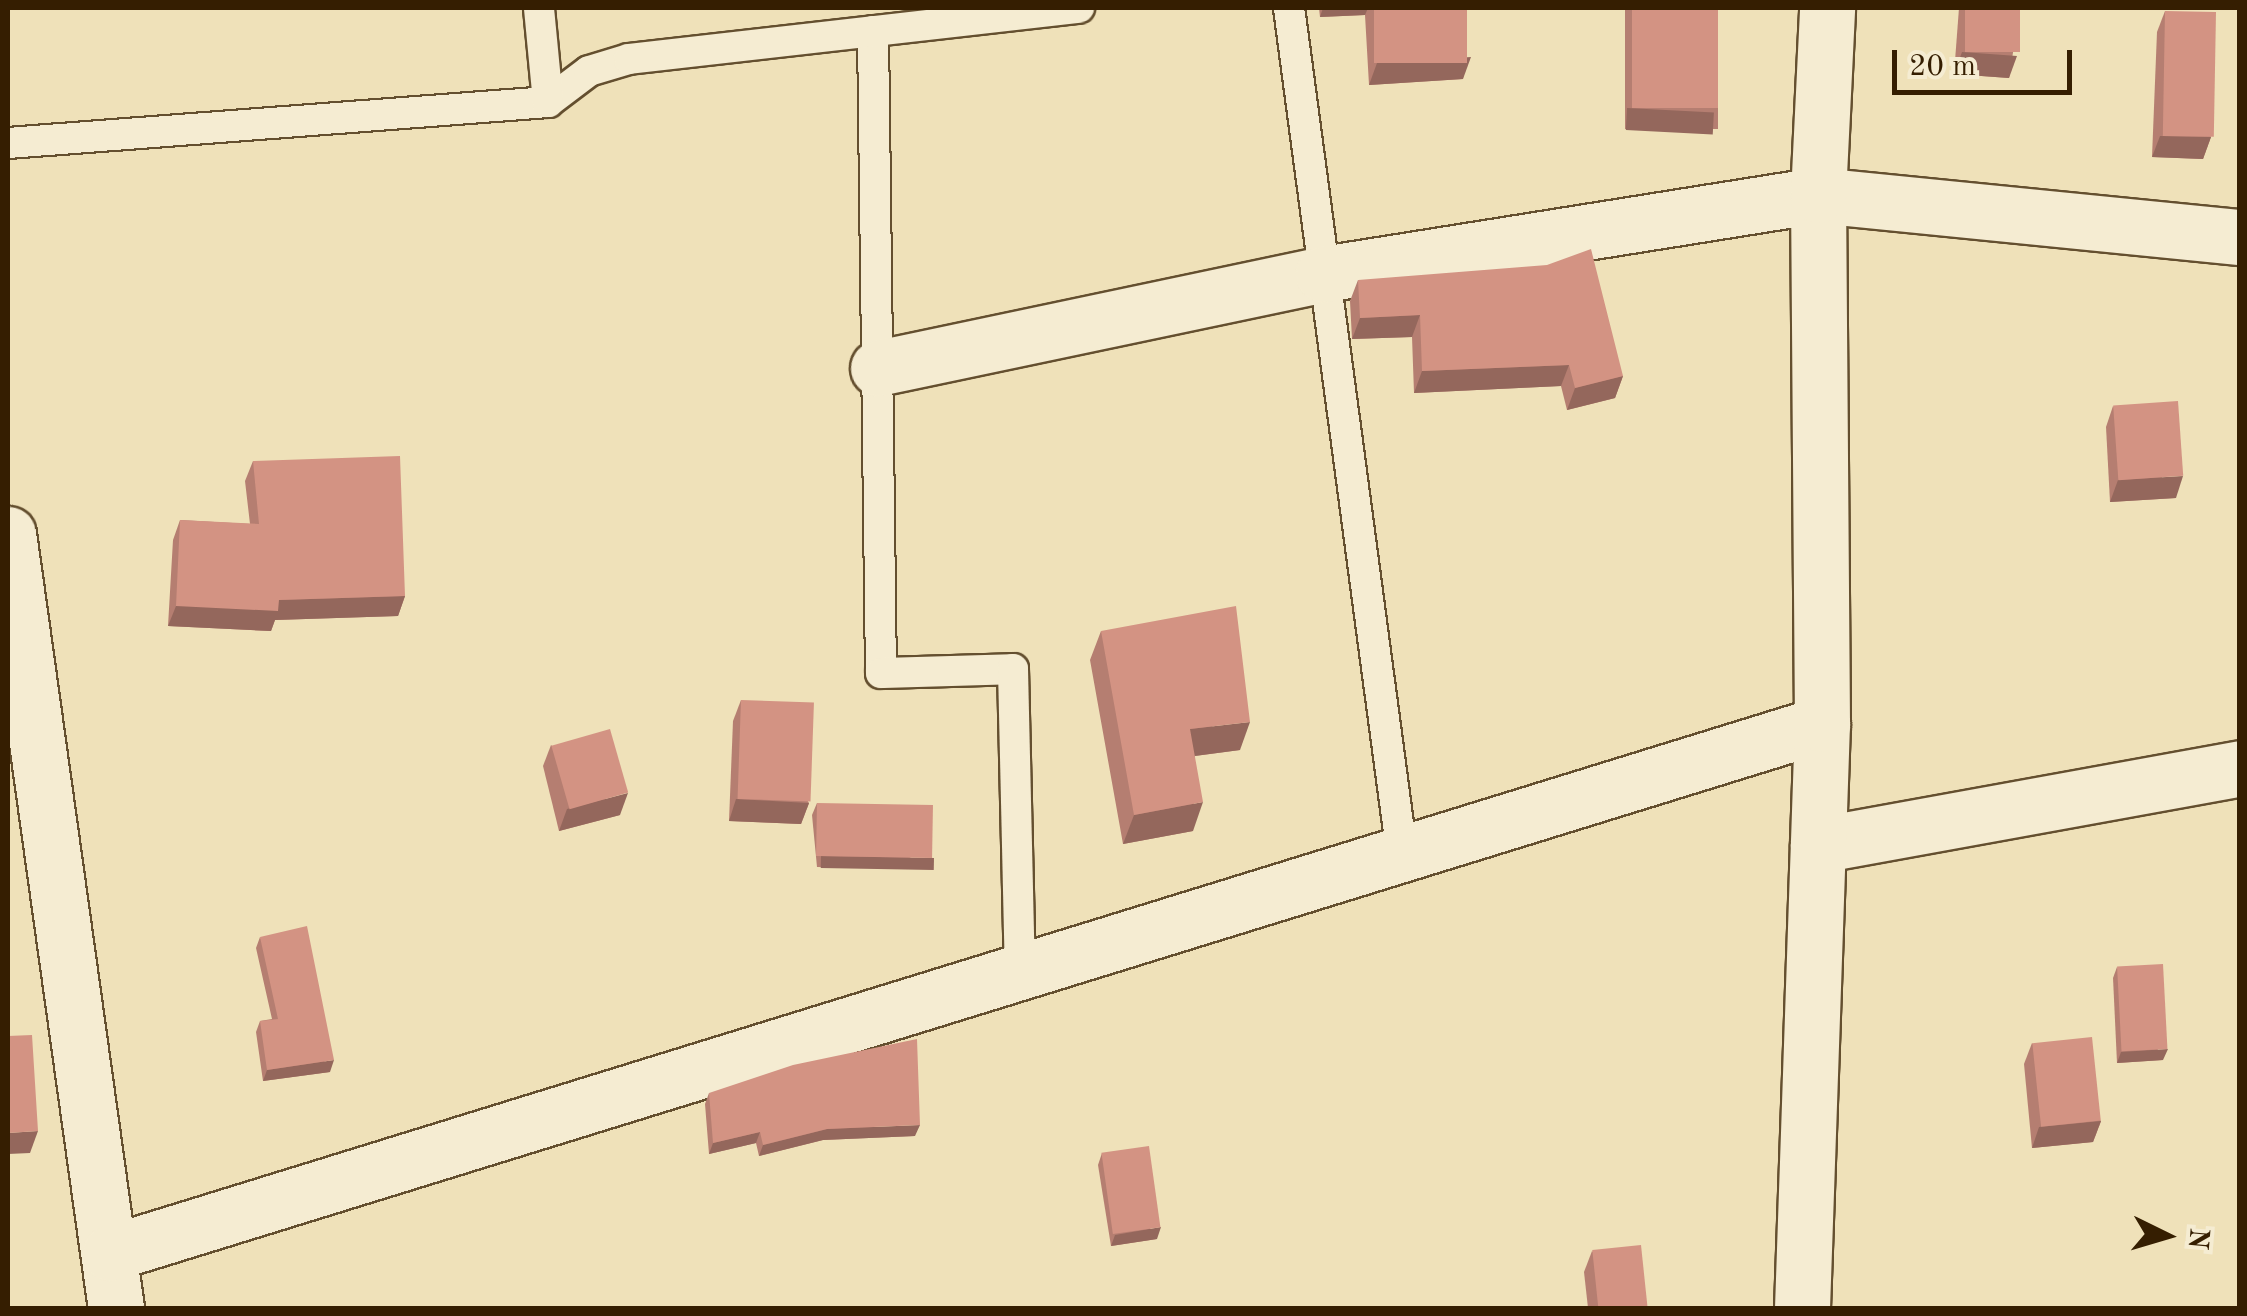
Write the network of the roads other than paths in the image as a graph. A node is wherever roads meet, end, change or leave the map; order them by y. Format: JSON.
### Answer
{"nodes":[{"id":1,"x":539,"y":8,"type":"edge"},
{"id":2,"x":1079,"y":8,"type":"edge"},
{"id":3,"x":1289,"y":8,"type":"edge"},
{"id":4,"x":1826,"y":8,"type":"edge"},
{"id":5,"x":873,"y":31,"type":"junction"},
{"id":6,"x":548,"y":102,"type":"junction"},
{"id":7,"x":8,"y":143,"type":"edge"},
{"id":8,"x":1818,"y":195,"type":"junction"},
{"id":9,"x":2240,"y":237,"type":"edge"},
{"id":10,"x":1324,"y":274,"type":"junction"},
{"id":11,"x":878,"y":368,"type":"junction"},
{"id":12,"x":8,"y":562,"type":"edge"},
{"id":13,"x":1822,"y":724,"type":"junction"},
{"id":14,"x":2240,"y":768,"type":"edge"},
{"id":15,"x":1818,"y":845,"type":"junction"},
{"id":16,"x":1402,"y":854,"type":"junction"},
{"id":17,"x":1020,"y":972,"type":"junction"},
{"id":18,"x":110,"y":1252,"type":"junction"},
{"id":19,"x":116,"y":1308,"type":"edge"},
{"id":20,"x":1802,"y":1308,"type":"edge"}],
"edges":[{"from":1,"to":6,"type":"lane"},
{"from":2,"to":5,"type":"lane"},
{"from":3,"to":10,"type":"lane"},
{"from":4,"to":8,"type":"street"},
{"from":5,"to":6,"type":"lane"},
{"from":5,"to":11,"type":"lane"},
{"from":6,"to":7,"type":"lane"},
{"from":8,"to":9,"type":"street"},
{"from":8,"to":10,"type":"street"},
{"from":8,"to":13,"type":"street"},
{"from":10,"to":11,"type":"street"},
{"from":10,"to":16,"type":"lane"},
{"from":11,"to":17,"type":"lane"},
{"from":12,"to":18,"type":"street"},
{"from":13,"to":15,"type":"street"},
{"from":13,"to":16,"type":"street"},
{"from":14,"to":15,"type":"street"},
{"from":15,"to":20,"type":"street"},
{"from":16,"to":17,"type":"street"},
{"from":17,"to":18,"type":"street"},
{"from":18,"to":19,"type":"street"}]}
